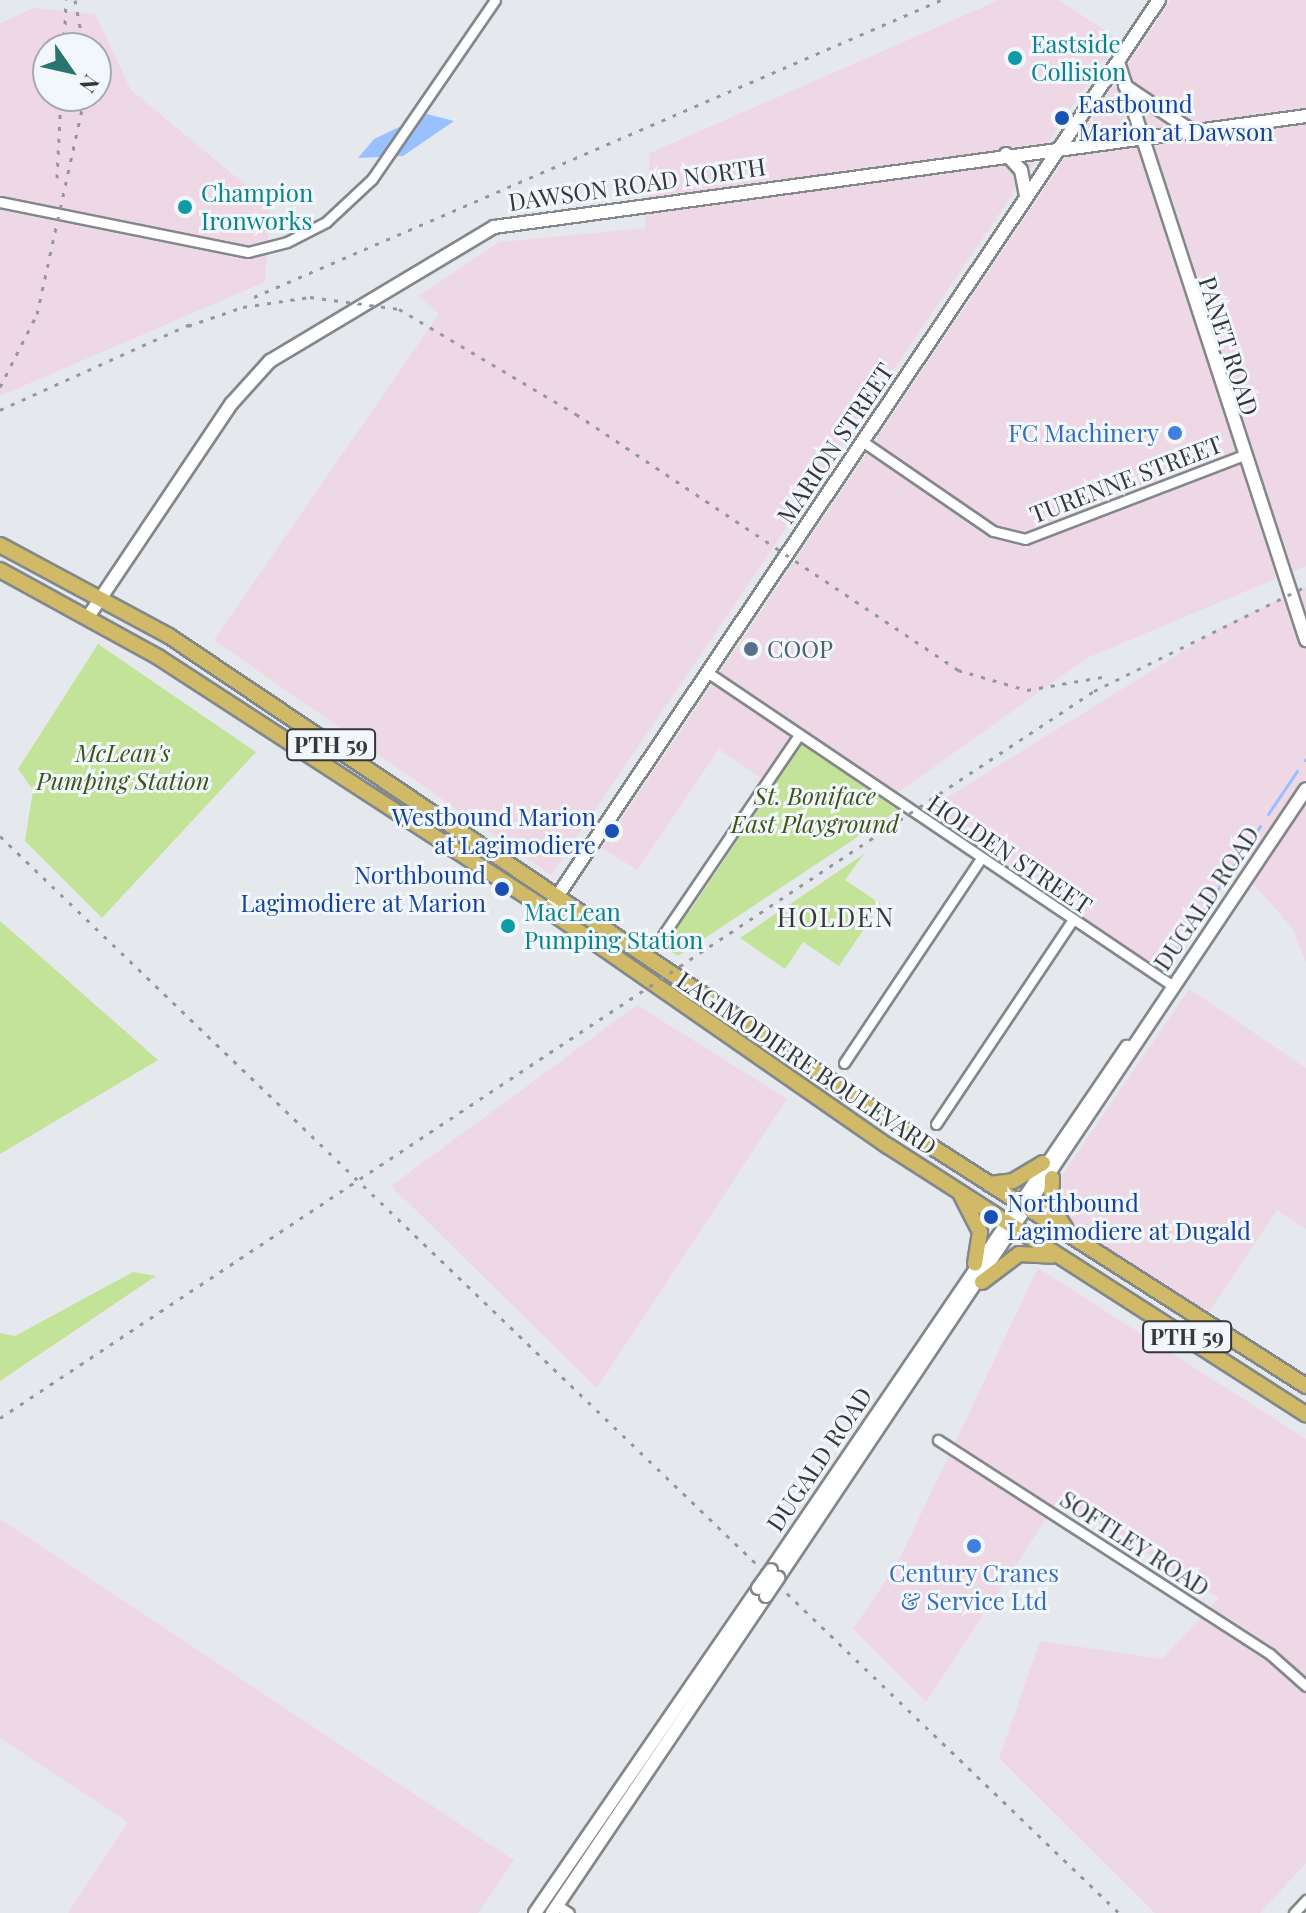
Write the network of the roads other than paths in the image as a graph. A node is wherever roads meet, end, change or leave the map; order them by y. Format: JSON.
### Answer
{"nodes":[{"id":1,"x":495,"y":0,"type":"edge"},
{"id":2,"x":1159,"y":0,"type":"edge"},
{"id":3,"x":1118,"y":62,"type":"junction"},
{"id":4,"x":1124,"y":86,"type":"junction"},
{"id":5,"x":1306,"y":116,"type":"edge"},
{"id":6,"x":1195,"y":132,"type":"junction"},
{"id":7,"x":1140,"y":139,"type":"junction"},
{"id":8,"x":1059,"y":147,"type":"junction"},
{"id":9,"x":1006,"y":154,"type":"junction"},
{"id":10,"x":1026,"y":196,"type":"junction"},
{"id":11,"x":0,"y":202,"type":"edge"},
{"id":12,"x":862,"y":441,"type":"junction"},
{"id":13,"x":1241,"y":456,"type":"junction"},
{"id":14,"x":0,"y":545,"type":"edge"},
{"id":15,"x":0,"y":570,"type":"edge"},
{"id":16,"x":104,"y":596,"type":"junction"},
{"id":17,"x":90,"y":614,"type":"junction"},
{"id":18,"x":1306,"y":640,"type":"edge"},
{"id":19,"x":707,"y":672,"type":"junction"},
{"id":20,"x":798,"y":736,"type":"junction"},
{"id":21,"x":1306,"y":789,"type":"edge"},
{"id":22,"x":981,"y":858,"type":"junction"},
{"id":23,"x":557,"y":897,"type":"junction"},
{"id":24,"x":548,"y":910,"type":"junction"},
{"id":25,"x":1073,"y":919,"type":"junction"},
{"id":26,"x":663,"y":935,"type":"dead end"},
{"id":27,"x":1173,"y":986,"type":"junction"},
{"id":28,"x":1142,"y":1031,"type":"junction"},
{"id":29,"x":844,"y":1063,"type":"dead end"},
{"id":30,"x":936,"y":1124,"type":"dead end"},
{"id":31,"x":1043,"y":1163,"type":"junction"},
{"id":32,"x":1052,"y":1178,"type":"junction"},
{"id":33,"x":989,"y":1184,"type":"junction"},
{"id":34,"x":959,"y":1192,"type":"junction"},
{"id":35,"x":1017,"y":1202,"type":"junction"},
{"id":36,"x":1030,"y":1211,"type":"junction"},
{"id":37,"x":1004,"y":1221,"type":"junction"},
{"id":38,"x":1018,"y":1229,"type":"junction"},
{"id":39,"x":1070,"y":1236,"type":"junction"},
{"id":40,"x":1067,"y":1261,"type":"junction"},
{"id":41,"x":975,"y":1264,"type":"junction"},
{"id":42,"x":982,"y":1282,"type":"junction"},
{"id":43,"x":1306,"y":1386,"type":"edge"},
{"id":44,"x":1306,"y":1414,"type":"edge"},
{"id":45,"x":938,"y":1440,"type":"dead end"},
{"id":46,"x":774,"y":1574,"type":"junction"},
{"id":47,"x":762,"y":1592,"type":"junction"},
{"id":48,"x":1306,"y":1686,"type":"edge"},
{"id":49,"x":1306,"y":1900,"type":"edge"},
{"id":50,"x":554,"y":1909,"type":"edge"},
{"id":51,"x":535,"y":1913,"type":"edge"},
{"id":52,"x":569,"y":1913,"type":"edge"},
{"id":53,"x":1294,"y":1913,"type":"edge"}],
"edges":[{"from":1,"to":11,"type":"street"},
{"from":2,"to":3,"type":"street","name":"MARION STREET"},
{"from":3,"to":4,"type":"street","name":"PANET ROAD"},
{"from":3,"to":8,"type":"street","name":"MARION STREET"},
{"from":4,"to":6,"type":"street"},
{"from":4,"to":7,"type":"street","name":"PANET ROAD"},
{"from":5,"to":6,"type":"street","name":"DAWSON ROAD NORTH"},
{"from":6,"to":7,"type":"street","name":"DAWSON ROAD NORTH"},
{"from":7,"to":8,"type":"street","name":"DAWSON ROAD NORTH"},
{"from":7,"to":13,"type":"street","name":"PANET ROAD"},
{"from":8,"to":9,"type":"street","name":"DAWSON ROAD NORTH"},
{"from":8,"to":10,"type":"street","name":"MARION STREET"},
{"from":9,"to":10,"type":"street"},
{"from":9,"to":16,"type":"street","name":"DAWSON ROAD NORTH"},
{"from":10,"to":12,"type":"street","name":"MARION STREET"},
{"from":12,"to":13,"type":"street","name":"TURENNE STREET"},
{"from":12,"to":19,"type":"street","name":"MARION STREET"},
{"from":13,"to":18,"type":"street","name":"PANET ROAD"},
{"from":14,"to":16,"type":"main road","name":"LAGIMODIERE BOULEVARD","number":"PTH 59"},
{"from":15,"to":17,"type":"main road","name":"LAGIMODIERE BOULEVARD","number":"PTH 59"},
{"from":16,"to":17,"type":"street","name":"DAWSON ROAD NORTH"},
{"from":16,"to":23,"type":"main road","name":"LAGIMODIERE BOULEVARD","number":"PTH 59"},
{"from":17,"to":24,"type":"main road","name":"LAGIMODIERE BOULEVARD","number":"PTH 59"},
{"from":19,"to":20,"type":"street","name":"HOLDEN STREET"},
{"from":19,"to":23,"type":"street","name":"MARION STREET"},
{"from":20,"to":22,"type":"street","name":"HOLDEN STREET"},
{"from":20,"to":26,"type":"street"},
{"from":21,"to":27,"type":"street","name":"DUGALD ROAD"},
{"from":22,"to":25,"type":"street","name":"HOLDEN STREET"},
{"from":22,"to":29,"type":"street"},
{"from":23,"to":24,"type":"street","name":"MARION STREET"},
{"from":23,"to":33,"type":"main road","name":"LAGIMODIERE BOULEVARD","number":"PTH 59"},
{"from":24,"to":34,"type":"main road","name":"LAGIMODIERE BOULEVARD","number":"PTH 59"},
{"from":25,"to":27,"type":"street","name":"HOLDEN STREET"},
{"from":25,"to":30,"type":"street"},
{"from":27,"to":28,"type":"street","name":"DUGALD ROAD"},
{"from":28,"to":31,"type":"street","name":"DUGALD ROAD"},
{"from":28,"to":32,"type":"street","name":"DUGALD ROAD"},
{"from":31,"to":33,"type":"main road"},
{"from":31,"to":35,"type":"street","name":"DUGALD ROAD"},
{"from":32,"to":36,"type":"street","name":"DUGALD ROAD"},
{"from":32,"to":39,"type":"main road"},
{"from":33,"to":35,"type":"main road","name":"LAGIMODIERE BOULEVARD","number":"PTH 59"},
{"from":34,"to":37,"type":"main road","name":"LAGIMODIERE BOULEVARD","number":"PTH 59"},
{"from":34,"to":41,"type":"main road"},
{"from":35,"to":36,"type":"main road","name":"LAGIMODIERE BOULEVARD","number":"PTH 59"},
{"from":35,"to":37,"type":"street","name":"DUGALD ROAD"},
{"from":36,"to":38,"type":"street","name":"DUGALD ROAD"},
{"from":36,"to":39,"type":"main road","name":"LAGIMODIERE BOULEVARD","number":"PTH 59"},
{"from":37,"to":38,"type":"main road","name":"LAGIMODIERE BOULEVARD","number":"PTH 59"},
{"from":37,"to":41,"type":"street","name":"DUGALD ROAD"},
{"from":38,"to":40,"type":"main road","name":"LAGIMODIERE BOULEVARD","number":"PTH 59"},
{"from":38,"to":42,"type":"street","name":"DUGALD ROAD"},
{"from":39,"to":43,"type":"main road","name":"LAGIMODIERE BOULEVARD","number":"PTH 59"},
{"from":40,"to":42,"type":"main road"},
{"from":40,"to":44,"type":"main road","name":"LAGIMODIERE BOULEVARD","number":"PTH 59"},
{"from":41,"to":46,"type":"street","name":"DUGALD ROAD"},
{"from":42,"to":46,"type":"street","name":"DUGALD ROAD"},
{"from":45,"to":48,"type":"street","name":"SOFTLEY ROAD"},
{"from":46,"to":47,"type":"street","name":"DUGALD ROAD","bridge":true},
{"from":47,"to":50,"type":"street","name":"DUGALD ROAD"},
{"from":47,"to":51,"type":"street","name":"DUGALD ROAD"},
{"from":49,"to":53,"type":"street"},
{"from":50,"to":52,"type":"street"}]}
